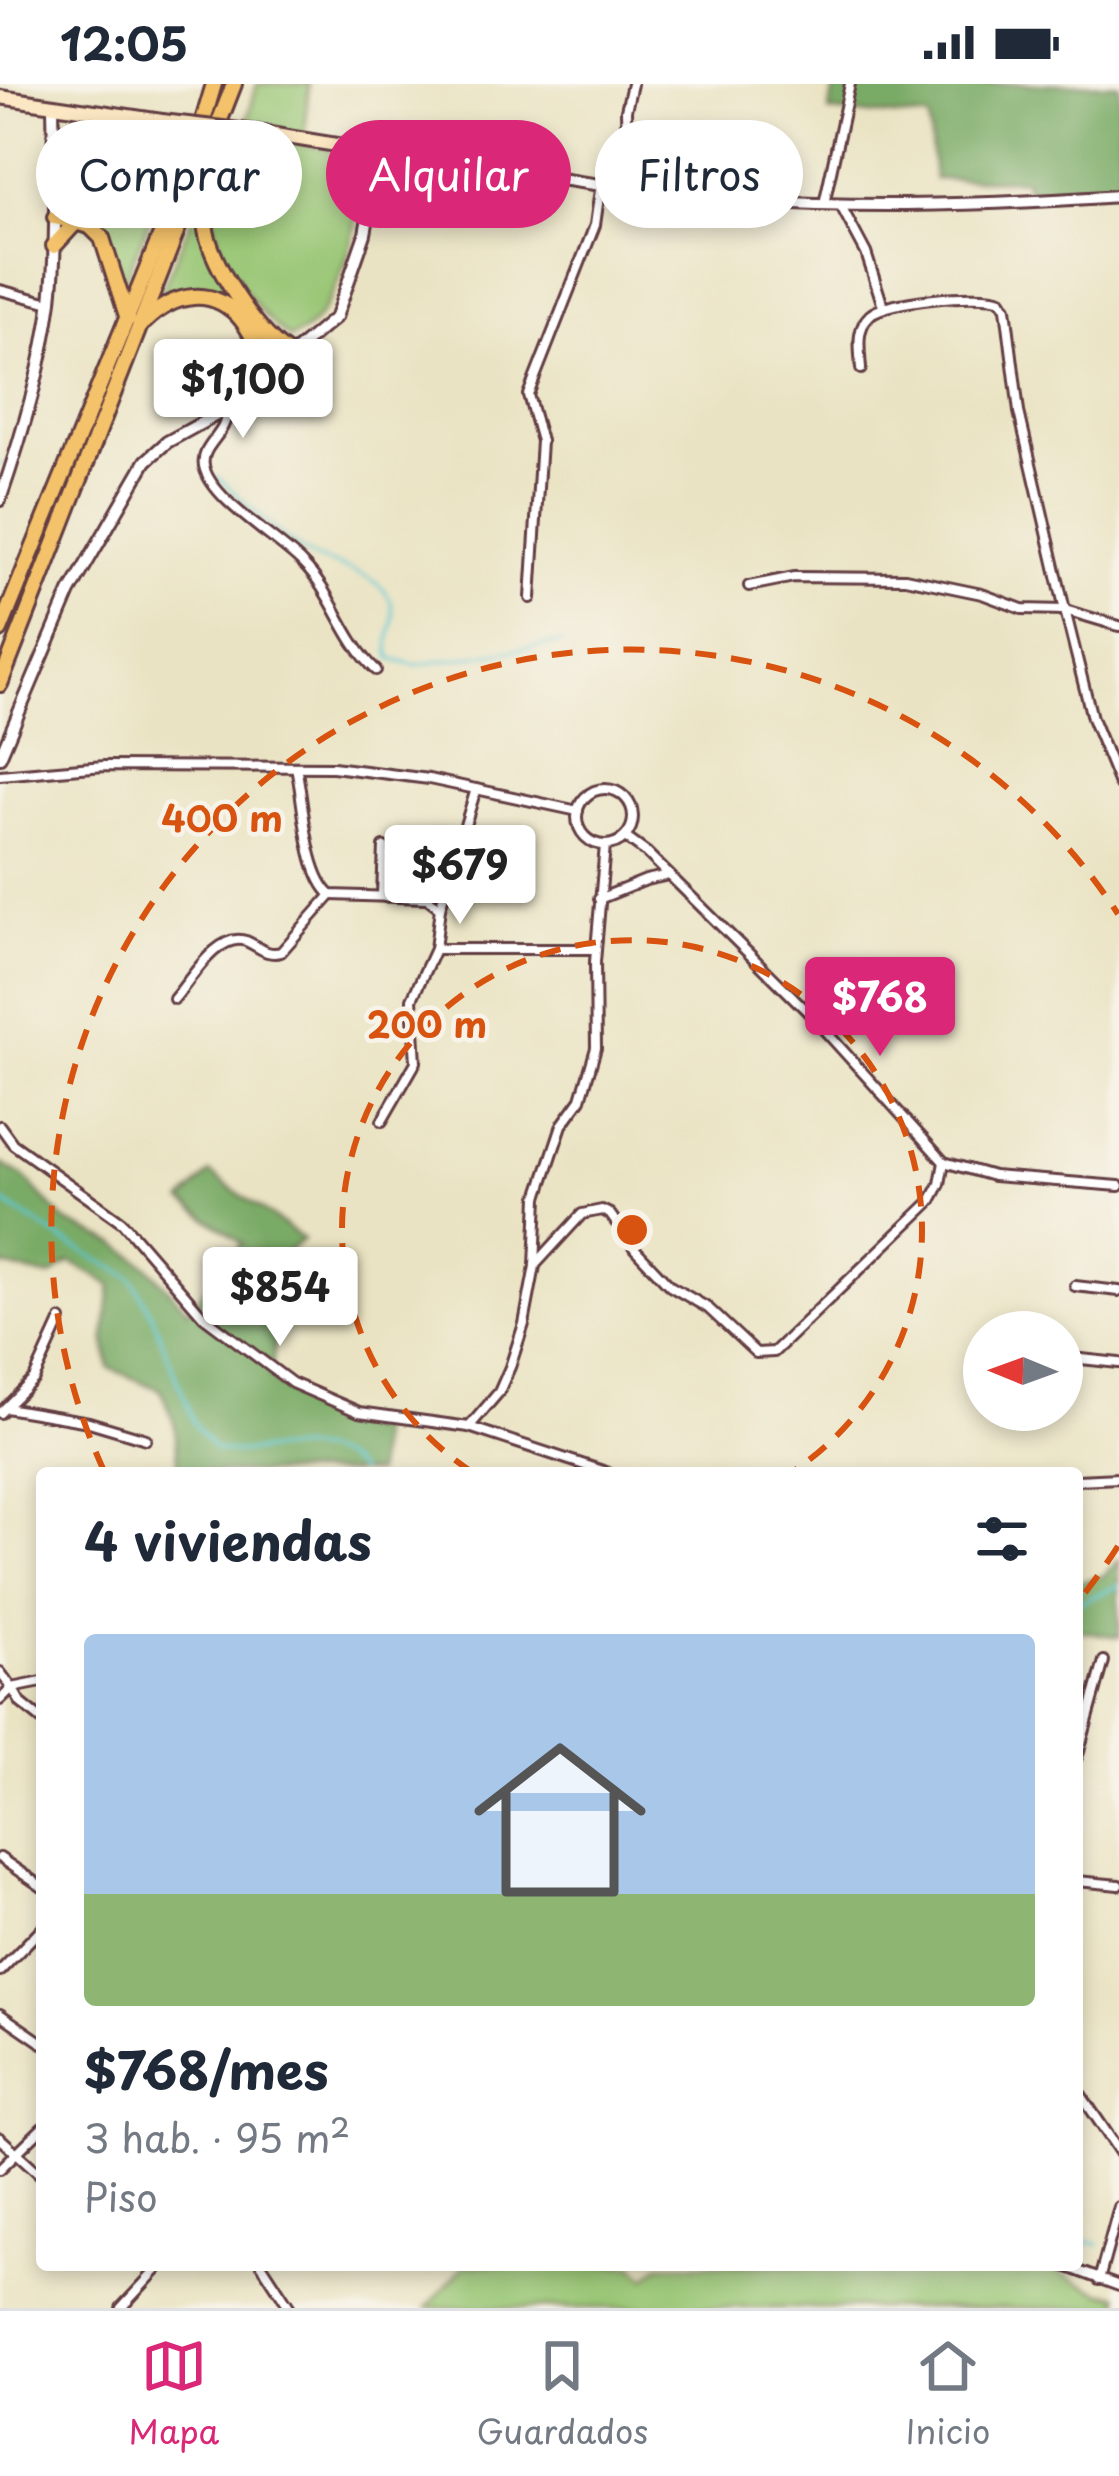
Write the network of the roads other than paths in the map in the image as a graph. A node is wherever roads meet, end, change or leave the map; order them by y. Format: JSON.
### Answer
{"nodes":[{"id":1,"x":214,"y":84,"type":"edge"},
{"id":2,"x":235,"y":84,"type":"edge"},
{"id":3,"x":632,"y":84,"type":"edge"},
{"id":4,"x":850,"y":84,"type":"edge"},
{"id":5,"x":0,"y":97,"type":"edge"},
{"id":6,"x":53,"y":106,"type":"junction"},
{"id":7,"x":53,"y":120,"type":"edge"},
{"id":8,"x":207,"y":120,"type":"edge"},
{"id":9,"x":218,"y":120,"type":"edge"},
{"id":10,"x":627,"y":120,"type":"edge"},
{"id":11,"x":326,"y":143,"type":"edge"},
{"id":12,"x":1119,"y":196,"type":"edge"},
{"id":13,"x":803,"y":204,"type":"edge"},
{"id":14,"x":824,"y":205,"type":"junction"},
{"id":15,"x":841,"y":206,"type":"junction"},
{"id":16,"x":595,"y":225,"type":"edge"},
{"id":17,"x":55,"y":228,"type":"edge"},
{"id":18,"x":72,"y":228,"type":"edge"},
{"id":19,"x":92,"y":228,"type":"edge"},
{"id":20,"x":172,"y":228,"type":"edge"},
{"id":21,"x":207,"y":228,"type":"edge"},
{"id":22,"x":365,"y":228,"type":"edge"},
{"id":23,"x":54,"y":246,"type":"junction"},
{"id":24,"x":0,"y":290,"type":"edge"},
{"id":25,"x":50,"y":303,"type":"junction"},
{"id":26,"x":883,"y":305,"type":"junction"},
{"id":27,"x":134,"y":322,"type":"junction"},
{"id":28,"x":292,"y":356,"type":"junction"},
{"id":29,"x":860,"y":369,"type":"dead end"},
{"id":30,"x":270,"y":370,"type":"junction"},
{"id":31,"x":227,"y":409,"type":"junction"},
{"id":32,"x":0,"y":500,"type":"edge"},
{"id":33,"x":749,"y":586,"type":"dead end"},
{"id":34,"x":531,"y":598,"type":"dead end"},
{"id":35,"x":1065,"y":610,"type":"junction"},
{"id":36,"x":1119,"y":626,"type":"edge"},
{"id":37,"x":0,"y":630,"type":"edge"},
{"id":38,"x":376,"y":670,"type":"dead end"},
{"id":39,"x":0,"y":683,"type":"edge"},
{"id":40,"x":0,"y":762,"type":"edge"},
{"id":41,"x":296,"y":767,"type":"junction"},
{"id":42,"x":12,"y":773,"type":"junction"},
{"id":43,"x":0,"y":776,"type":"edge"},
{"id":44,"x":1119,"y":784,"type":"edge"},
{"id":45,"x":476,"y":789,"type":"junction"},
{"id":46,"x":578,"y":811,"type":"junction"},
{"id":47,"x":625,"y":837,"type":"junction"},
{"id":48,"x":604,"y":845,"type":"junction"},
{"id":49,"x":384,"y":847,"type":"dead end"},
{"id":50,"x":669,"y":875,"type":"junction"},
{"id":51,"x":331,"y":895,"type":"junction"},
{"id":52,"x":382,"y":896,"type":"junction"},
{"id":53,"x":599,"y":899,"type":"junction"},
{"id":54,"x":440,"y":908,"type":"junction"},
{"id":55,"x":435,"y":949,"type":"junction"},
{"id":56,"x":596,"y":949,"type":"junction"},
{"id":57,"x":175,"y":999,"type":"dead end"},
{"id":58,"x":382,"y":1121,"type":"dead end"},
{"id":59,"x":0,"y":1126,"type":"edge"},
{"id":60,"x":944,"y":1162,"type":"junction"},
{"id":61,"x":1119,"y":1186,"type":"edge"},
{"id":62,"x":535,"y":1266,"type":"junction"},
{"id":63,"x":1076,"y":1286,"type":"dead end"},
{"id":64,"x":1119,"y":1291,"type":"edge"},
{"id":65,"x":61,"y":1320,"type":"dead end"},
{"id":66,"x":1083,"y":1359,"type":"edge"},
{"id":67,"x":1119,"y":1363,"type":"edge"},
{"id":68,"x":3,"y":1411,"type":"edge"},
{"id":69,"x":469,"y":1427,"type":"junction"},
{"id":70,"x":146,"y":1439,"type":"dead end"},
{"id":71,"x":583,"y":1467,"type":"edge"},
{"id":72,"x":1119,"y":1478,"type":"edge"},
{"id":73,"x":1083,"y":1480,"type":"edge"},
{"id":74,"x":1104,"y":1661,"type":"dead end"},
{"id":75,"x":0,"y":1672,"type":"edge"},
{"id":76,"x":36,"y":1683,"type":"edge"},
{"id":77,"x":12,"y":1688,"type":"junction"},
{"id":78,"x":0,"y":1700,"type":"edge"},
{"id":79,"x":36,"y":1715,"type":"edge"},
{"id":80,"x":1083,"y":1736,"type":"edge"},
{"id":81,"x":0,"y":1858,"type":"edge"},
{"id":82,"x":1083,"y":1882,"type":"edge"},
{"id":83,"x":36,"y":1883,"type":"edge"},
{"id":84,"x":1119,"y":1885,"type":"edge"},
{"id":85,"x":36,"y":1934,"type":"edge"},
{"id":86,"x":0,"y":1971,"type":"edge"},
{"id":87,"x":0,"y":2014,"type":"edge"},
{"id":88,"x":36,"y":2039,"type":"edge"},
{"id":89,"x":1083,"y":2098,"type":"edge"},
{"id":90,"x":36,"y":2134,"type":"edge"},
{"id":91,"x":0,"y":2138,"type":"edge"},
{"id":92,"x":1119,"y":2151,"type":"edge"},
{"id":93,"x":16,"y":2152,"type":"junction"},
{"id":94,"x":0,"y":2169,"type":"edge"},
{"id":95,"x":36,"y":2170,"type":"edge"},
{"id":96,"x":1119,"y":2206,"type":"edge"},
{"id":97,"x":156,"y":2271,"type":"edge"},
{"id":98,"x":266,"y":2271,"type":"edge"},
{"id":99,"x":1077,"y":2271,"type":"edge"},
{"id":100,"x":1099,"y":2280,"type":"junction"},
{"id":101,"x":1119,"y":2286,"type":"edge"},
{"id":102,"x":122,"y":2308,"type":"edge"},
{"id":103,"x":290,"y":2308,"type":"edge"}],
"edges":[{"from":1,"to":8,"type":"highway"},
{"from":2,"to":9,"type":"highway"},
{"from":3,"to":10,"type":"street"},
{"from":4,"to":14,"type":"street"},
{"from":5,"to":6,"type":"main road"},
{"from":6,"to":7,"type":"street"},
{"from":6,"to":11,"type":"main road","bridge":true},
{"from":12,"to":15,"type":"street"},
{"from":13,"to":14,"type":"street"},
{"from":14,"to":15,"type":"street"},
{"from":15,"to":26,"type":"street"},
{"from":16,"to":34,"type":"street"},
{"from":17,"to":23,"type":"street"},
{"from":18,"to":23,"type":"highway"},
{"from":19,"to":27,"type":"highway"},
{"from":20,"to":27,"type":"highway"},
{"from":21,"to":28,"type":"highway"},
{"from":22,"to":28,"type":"street"},
{"from":23,"to":25,"type":"street"},
{"from":24,"to":25,"type":"street"},
{"from":25,"to":32,"type":"street"},
{"from":26,"to":29,"type":"street"},
{"from":26,"to":35,"type":"street"},
{"from":27,"to":30,"type":"highway"},
{"from":27,"to":37,"type":"highway"},
{"from":27,"to":39,"type":"highway"},
{"from":28,"to":30,"type":"street"},
{"from":30,"to":31,"type":"street"},
{"from":31,"to":38,"type":"street"},
{"from":31,"to":40,"type":"street"},
{"from":33,"to":35,"type":"street"},
{"from":35,"to":36,"type":"street"},
{"from":35,"to":44,"type":"street"},
{"from":40,"to":42,"type":"street"},
{"from":41,"to":42,"type":"street"},
{"from":41,"to":45,"type":"street"},
{"from":41,"to":51,"type":"street"},
{"from":42,"to":43,"type":"street"},
{"from":45,"to":46,"type":"street"},
{"from":45,"to":54,"type":"street"},
{"from":46,"to":47,"type":"street"},
{"from":46,"to":48,"type":"street"},
{"from":47,"to":48,"type":"street"},
{"from":47,"to":50,"type":"street"},
{"from":48,"to":53,"type":"street"},
{"from":49,"to":52,"type":"street"},
{"from":50,"to":53,"type":"street"},
{"from":50,"to":60,"type":"street"},
{"from":51,"to":52,"type":"street"},
{"from":51,"to":57,"type":"street"},
{"from":52,"to":54,"type":"street"},
{"from":53,"to":56,"type":"street"},
{"from":54,"to":55,"type":"street"},
{"from":55,"to":56,"type":"street"},
{"from":55,"to":58,"type":"street"},
{"from":56,"to":62,"type":"street"},
{"from":59,"to":69,"type":"street"},
{"from":60,"to":61,"type":"street"},
{"from":60,"to":62,"type":"street"},
{"from":62,"to":69,"type":"street"},
{"from":63,"to":64,"type":"street"},
{"from":65,"to":68,"type":"street"},
{"from":66,"to":67,"type":"street"},
{"from":68,"to":70,"type":"street"},
{"from":69,"to":71,"type":"street"},
{"from":72,"to":73,"type":"street"},
{"from":74,"to":80,"type":"street"},
{"from":75,"to":77,"type":"street"},
{"from":76,"to":77,"type":"street"},
{"from":77,"to":78,"type":"street"},
{"from":77,"to":79,"type":"street"},
{"from":81,"to":83,"type":"street"},
{"from":82,"to":84,"type":"street"},
{"from":85,"to":86,"type":"street"},
{"from":87,"to":88,"type":"street"},
{"from":89,"to":92,"type":"street"},
{"from":90,"to":93,"type":"street"},
{"from":91,"to":93,"type":"street"},
{"from":93,"to":94,"type":"street"},
{"from":93,"to":95,"type":"street"},
{"from":96,"to":100,"type":"street"},
{"from":97,"to":102,"type":"street"},
{"from":98,"to":103,"type":"street"},
{"from":99,"to":100,"type":"street"},
{"from":100,"to":101,"type":"street"}]}
